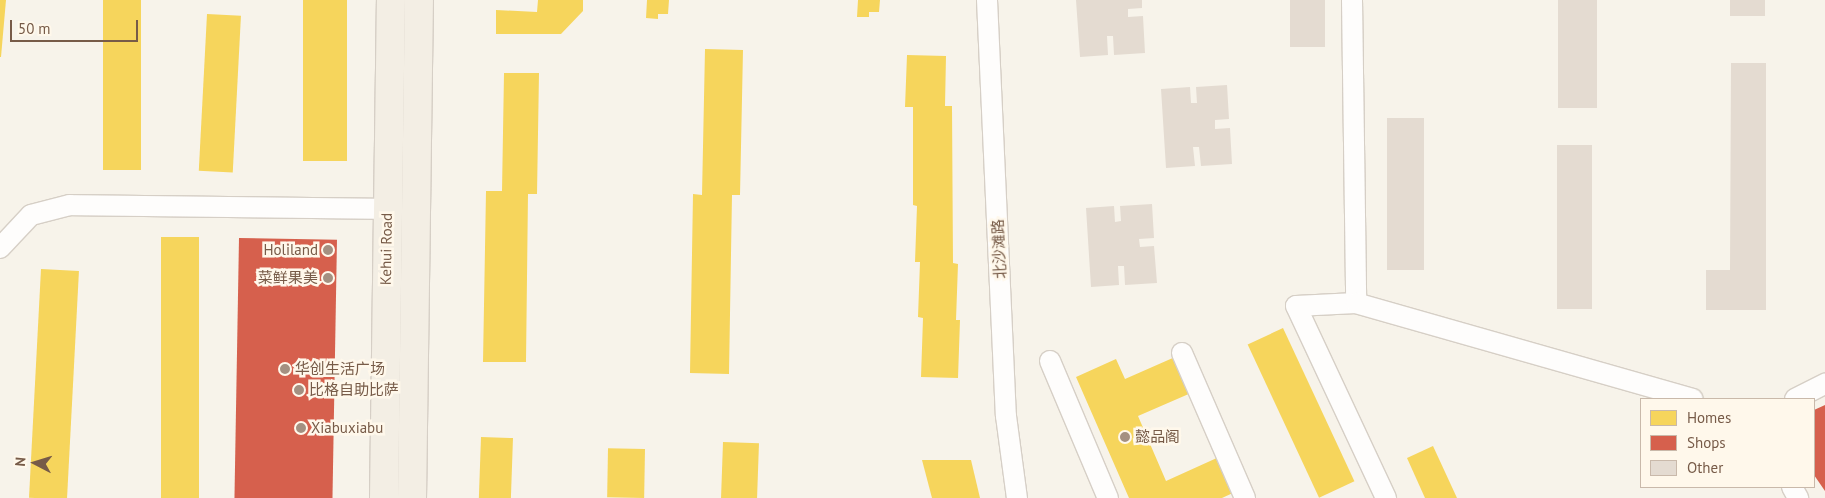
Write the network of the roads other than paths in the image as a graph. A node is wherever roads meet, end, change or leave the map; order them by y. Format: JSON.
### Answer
{"nodes":[{"id":1,"x":391,"y":0,"type":"edge"},
{"id":2,"x":418,"y":0,"type":"edge"},
{"id":3,"x":987,"y":0,"type":"edge"},
{"id":4,"x":1352,"y":0,"type":"edge"},
{"id":5,"x":386,"y":209,"type":"junction"},
{"id":6,"x":0,"y":248,"type":"edge"},
{"id":7,"x":1356,"y":303,"type":"junction"},
{"id":8,"x":1182,"y":352,"type":"dead end"},
{"id":9,"x":1050,"y":361,"type":"dead end"},
{"id":10,"x":1825,"y":384,"type":"edge"},
{"id":11,"x":1689,"y":398,"type":"edge"},
{"id":12,"x":1797,"y":398,"type":"edge"},
{"id":13,"x":384,"y":498,"type":"edge"},
{"id":14,"x":412,"y":498,"type":"edge"},
{"id":15,"x":1017,"y":498,"type":"edge"},
{"id":16,"x":1108,"y":498,"type":"edge"},
{"id":17,"x":1245,"y":498,"type":"edge"},
{"id":18,"x":1386,"y":498,"type":"edge"}],
"edges":[{"from":1,"to":5,"type":"main road","name":"Kehui Road"},
{"from":2,"to":14,"type":"main road","name":"Kehui Road"},
{"from":3,"to":15,"type":"street","name":"北沙滩路"},
{"from":4,"to":7,"type":"street"},
{"from":5,"to":6,"type":"street"},
{"from":5,"to":13,"type":"main road","name":"Kehui Road"},
{"from":7,"to":11,"type":"street"},
{"from":7,"to":18,"type":"street"},
{"from":8,"to":17,"type":"street"},
{"from":9,"to":16,"type":"street"},
{"from":10,"to":12,"type":"street"}]}
